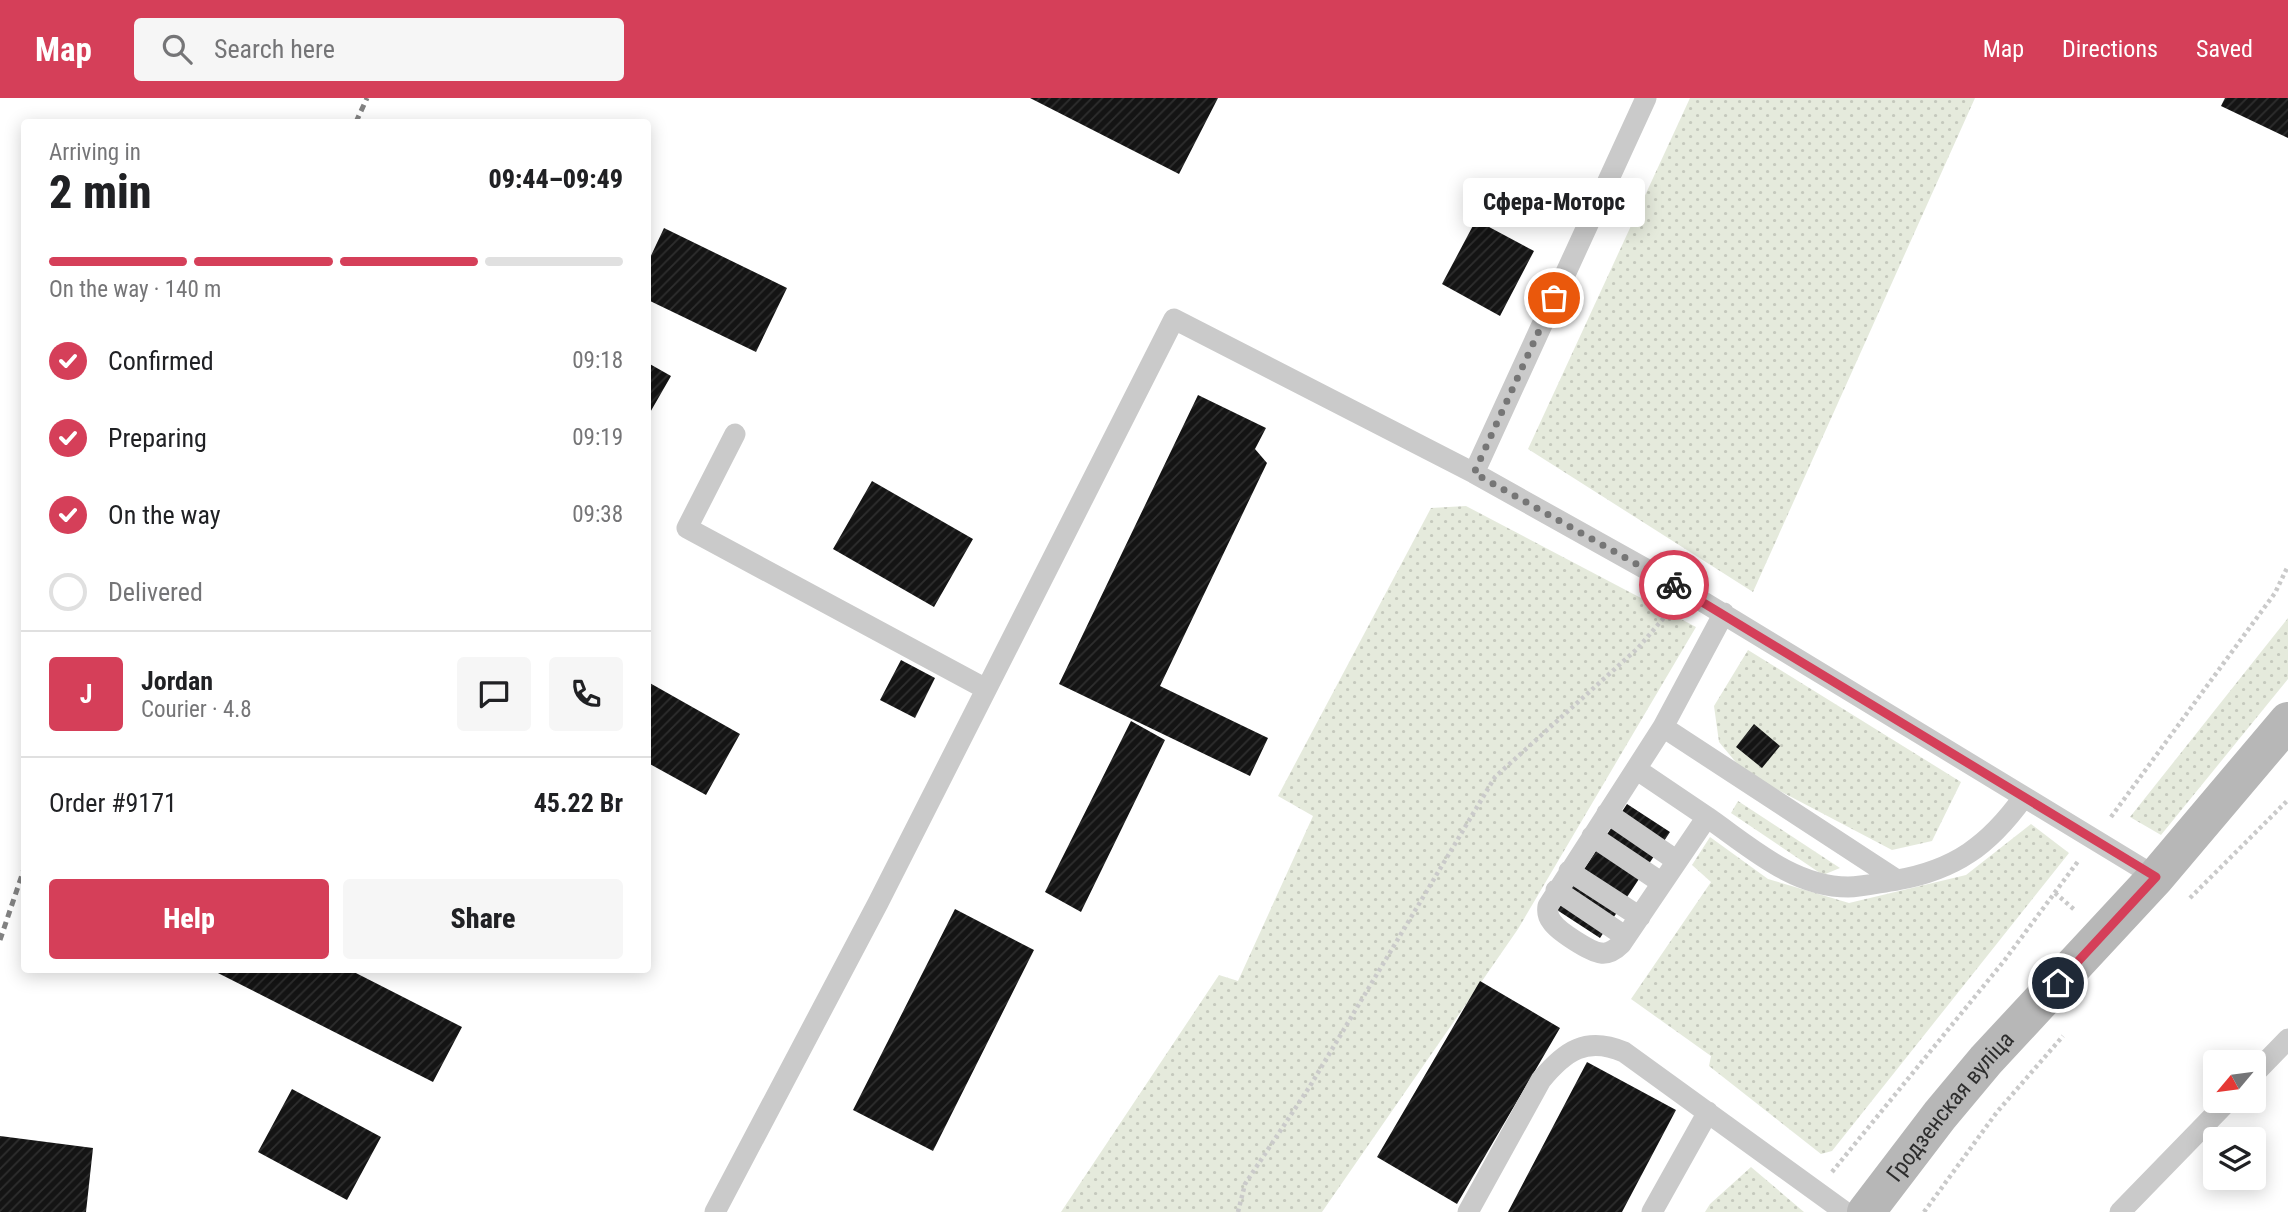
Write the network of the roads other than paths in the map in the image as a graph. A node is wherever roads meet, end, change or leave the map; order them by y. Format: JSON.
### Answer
{"nodes":[{"id":1,"x":1646,"y":98,"type":"edge"},
{"id":2,"x":735,"y":434,"type":"dead end"},
{"id":3,"x":1474,"y":473,"type":"junction"},
{"id":4,"x":1724,"y":613,"type":"junction"},
{"id":5,"x":986,"y":689,"type":"junction"},
{"id":6,"x":2288,"y":721,"type":"edge"},
{"id":7,"x":1663,"y":727,"type":"junction"},
{"id":8,"x":1636,"y":769,"type":"junction"},
{"id":9,"x":2023,"y":798,"type":"junction"},
{"id":10,"x":1607,"y":813,"type":"junction"},
{"id":11,"x":1707,"y":817,"type":"junction"},
{"id":12,"x":1592,"y":836,"type":"junction"},
{"id":13,"x":1677,"y":861,"type":"junction"},
{"id":14,"x":1569,"y":871,"type":"junction"},
{"id":15,"x":2156,"y":877,"type":"junction"},
{"id":16,"x":1897,"y":880,"type":"junction"},
{"id":17,"x":1662,"y":883,"type":"junction"},
{"id":18,"x":1556,"y":890,"type":"junction"},
{"id":19,"x":1640,"y":917,"type":"junction"},
{"id":20,"x":1626,"y":937,"type":"junction"},
{"id":21,"x":2288,"y":1039,"type":"edge"},
{"id":22,"x":2266,"y":1062,"type":"edge"},
{"id":23,"x":1708,"y":1112,"type":"junction"},
{"id":24,"x":2216,"y":1113,"type":"edge"},
{"id":25,"x":715,"y":1212,"type":"edge"},
{"id":26,"x":1468,"y":1212,"type":"edge"},
{"id":27,"x":1652,"y":1212,"type":"edge"},
{"id":28,"x":1845,"y":1212,"type":"edge"},
{"id":29,"x":1866,"y":1212,"type":"edge"},
{"id":30,"x":2120,"y":1212,"type":"edge"}],
"edges":[{"from":1,"to":3,"type":"lane"},
{"from":2,"to":5,"type":"lane"},
{"from":3,"to":4,"type":"lane"},
{"from":3,"to":5,"type":"lane"},
{"from":4,"to":7,"type":"lane"},
{"from":4,"to":9,"type":"lane"},
{"from":5,"to":25,"type":"lane"},
{"from":6,"to":15,"type":"main road","name":"Гродзенская вуліца"},
{"from":7,"to":8,"type":"lane"},
{"from":7,"to":16,"type":"lane"},
{"from":8,"to":10,"type":"lane"},
{"from":8,"to":11,"type":"lane"},
{"from":9,"to":15,"type":"lane"},
{"from":9,"to":16,"type":"lane"},
{"from":10,"to":12,"type":"lane"},
{"from":10,"to":13,"type":"lane"},
{"from":11,"to":13,"type":"lane"},
{"from":11,"to":16,"type":"lane"},
{"from":12,"to":14,"type":"lane"},
{"from":12,"to":17,"type":"lane"},
{"from":13,"to":17,"type":"lane"},
{"from":14,"to":18,"type":"lane"},
{"from":14,"to":19,"type":"lane"},
{"from":15,"to":29,"type":"main road","name":"Гродзенская вуліца"},
{"from":17,"to":19,"type":"lane"},
{"from":18,"to":20,"type":"lane"},
{"from":18,"to":20,"type":"lane"},
{"from":19,"to":20,"type":"lane"},
{"from":21,"to":22,"type":"lane"},
{"from":23,"to":26,"type":"lane"},
{"from":23,"to":27,"type":"lane"},
{"from":23,"to":28,"type":"lane"},
{"from":24,"to":30,"type":"lane"}]}
